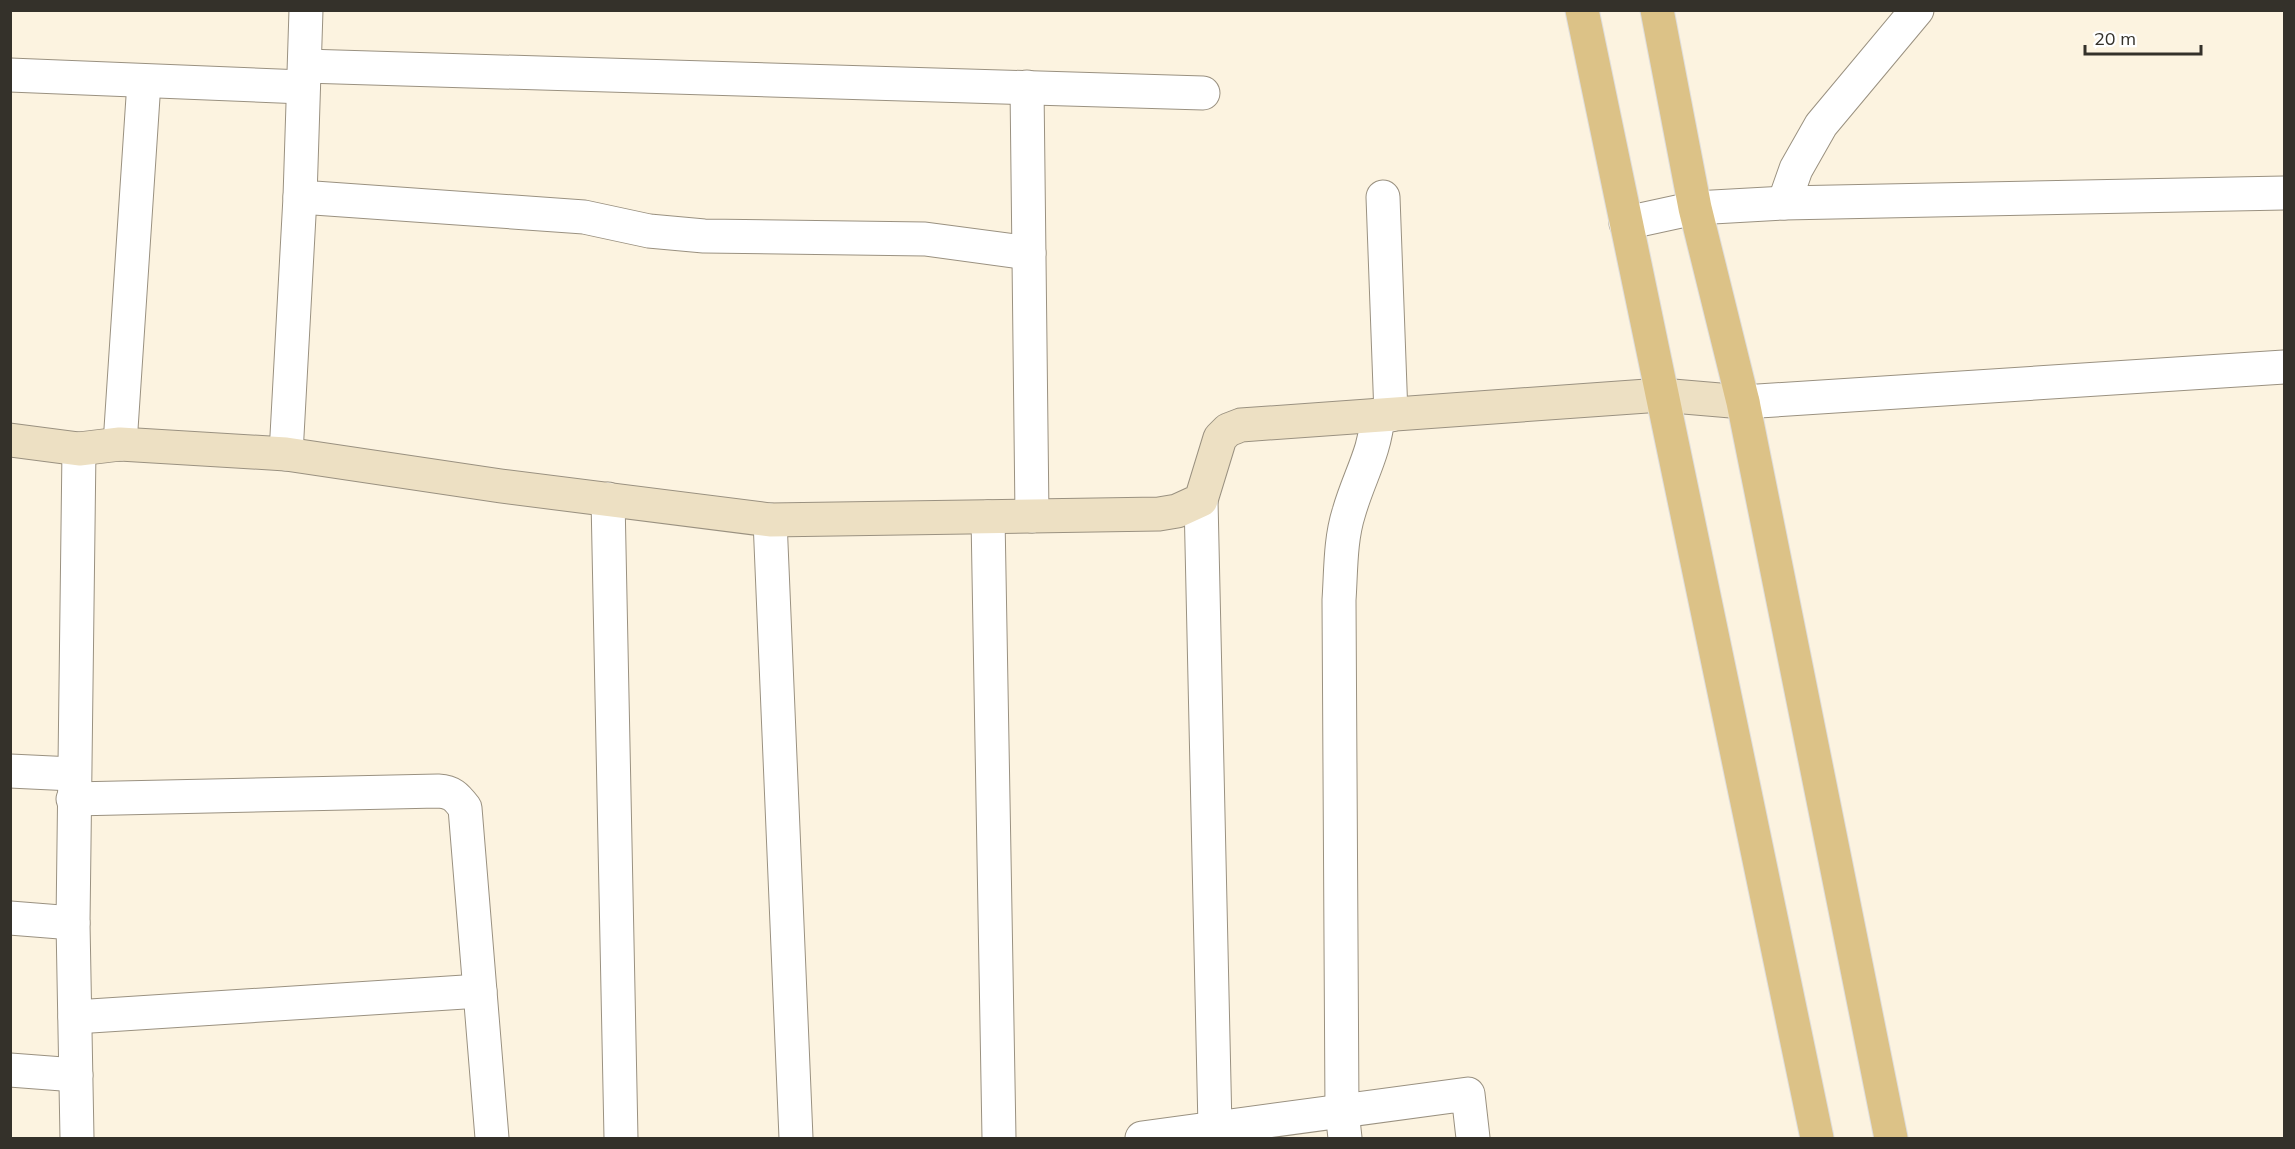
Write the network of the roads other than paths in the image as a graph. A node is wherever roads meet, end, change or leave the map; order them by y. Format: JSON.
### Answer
{"nodes":[{"id":1,"x":306,"y":10,"type":"edge"},
{"id":2,"x":1582,"y":10,"type":"edge"},
{"id":3,"x":1657,"y":10,"type":"edge"},
{"id":4,"x":1917,"y":10,"type":"edge"},
{"id":5,"x":10,"y":75,"type":"edge"},
{"id":6,"x":304,"y":77,"type":"junction"},
{"id":7,"x":144,"y":81,"type":"junction"},
{"id":8,"x":1027,"y":87,"type":"junction"},
{"id":9,"x":1203,"y":93,"type":"dead end"},
{"id":10,"x":2284,"y":193,"type":"edge"},
{"id":11,"x":300,"y":197,"type":"junction"},
{"id":12,"x":1383,"y":197,"type":"dead end"},
{"id":13,"x":1785,"y":203,"type":"junction"},
{"id":14,"x":1695,"y":208,"type":"junction"},
{"id":15,"x":1626,"y":223,"type":"junction"},
{"id":16,"x":1029,"y":253,"type":"junction"},
{"id":17,"x":2284,"y":367,"type":"edge"},
{"id":18,"x":1661,"y":394,"type":"junction"},
{"id":19,"x":1743,"y":402,"type":"junction"},
{"id":20,"x":1385,"y":415,"type":"junction"},
{"id":21,"x":10,"y":440,"type":"edge"},
{"id":22,"x":120,"y":444,"type":"junction"},
{"id":23,"x":79,"y":448,"type":"junction"},
{"id":24,"x":286,"y":454,"type":"junction"},
{"id":25,"x":608,"y":499,"type":"junction"},
{"id":26,"x":1201,"y":500,"type":"junction"},
{"id":27,"x":1032,"y":516,"type":"junction"},
{"id":28,"x":988,"y":517,"type":"junction"},
{"id":29,"x":770,"y":520,"type":"junction"},
{"id":30,"x":10,"y":771,"type":"edge"},
{"id":31,"x":73,"y":786,"type":"junction"},
{"id":32,"x":10,"y":918,"type":"edge"},
{"id":33,"x":73,"y":922,"type":"junction"},
{"id":34,"x":480,"y":991,"type":"junction"},
{"id":35,"x":75,"y":1017,"type":"junction"},
{"id":36,"x":10,"y":1070,"type":"edge"},
{"id":37,"x":76,"y":1075,"type":"junction"},
{"id":38,"x":1343,"y":1125,"type":"edge"},
{"id":39,"x":1215,"y":1128,"type":"junction"},
{"id":40,"x":77,"y":1138,"type":"edge"},
{"id":41,"x":492,"y":1138,"type":"edge"},
{"id":42,"x":621,"y":1138,"type":"edge"},
{"id":43,"x":796,"y":1138,"type":"edge"},
{"id":44,"x":999,"y":1138,"type":"edge"},
{"id":45,"x":1142,"y":1138,"type":"edge"},
{"id":46,"x":1473,"y":1138,"type":"edge"},
{"id":47,"x":1817,"y":1138,"type":"edge"},
{"id":48,"x":1891,"y":1138,"type":"edge"}],
"edges":[{"from":1,"to":6,"type":"street"},
{"from":2,"to":15,"type":"main road"},
{"from":3,"to":14,"type":"main road"},
{"from":4,"to":13,"type":"street"},
{"from":5,"to":7,"type":"street"},
{"from":6,"to":7,"type":"street"},
{"from":6,"to":8,"type":"street"},
{"from":6,"to":11,"type":"street"},
{"from":7,"to":22,"type":"street"},
{"from":8,"to":9,"type":"street"},
{"from":8,"to":16,"type":"street"},
{"from":10,"to":13,"type":"street"},
{"from":11,"to":16,"type":"street"},
{"from":11,"to":24,"type":"street"},
{"from":12,"to":20,"type":"street"},
{"from":13,"to":14,"type":"street"},
{"from":14,"to":15,"type":"street"},
{"from":14,"to":19,"type":"main road"},
{"from":15,"to":18,"type":"main road"},
{"from":16,"to":27,"type":"street"},
{"from":17,"to":19,"type":"street"},
{"from":18,"to":19,"type":"street"},
{"from":18,"to":20,"type":"street"},
{"from":18,"to":47,"type":"main road"},
{"from":19,"to":48,"type":"main road"},
{"from":20,"to":26,"type":"street"},
{"from":20,"to":38,"type":"street"},
{"from":21,"to":23,"type":"street"},
{"from":22,"to":23,"type":"street"},
{"from":22,"to":24,"type":"street"},
{"from":23,"to":31,"type":"street"},
{"from":24,"to":25,"type":"street"},
{"from":25,"to":29,"type":"street"},
{"from":25,"to":42,"type":"street"},
{"from":26,"to":27,"type":"street"},
{"from":26,"to":39,"type":"street"},
{"from":27,"to":28,"type":"street"},
{"from":28,"to":29,"type":"street"},
{"from":28,"to":44,"type":"street"},
{"from":29,"to":43,"type":"street"},
{"from":30,"to":31,"type":"street"},
{"from":31,"to":33,"type":"street"},
{"from":31,"to":34,"type":"street"},
{"from":32,"to":33,"type":"street"},
{"from":33,"to":35,"type":"street"},
{"from":34,"to":35,"type":"street"},
{"from":34,"to":41,"type":"street"},
{"from":35,"to":37,"type":"street"},
{"from":36,"to":37,"type":"street"},
{"from":37,"to":40,"type":"street"},
{"from":38,"to":39,"type":"street"},
{"from":38,"to":46,"type":"street"},
{"from":39,"to":45,"type":"street"}]}
